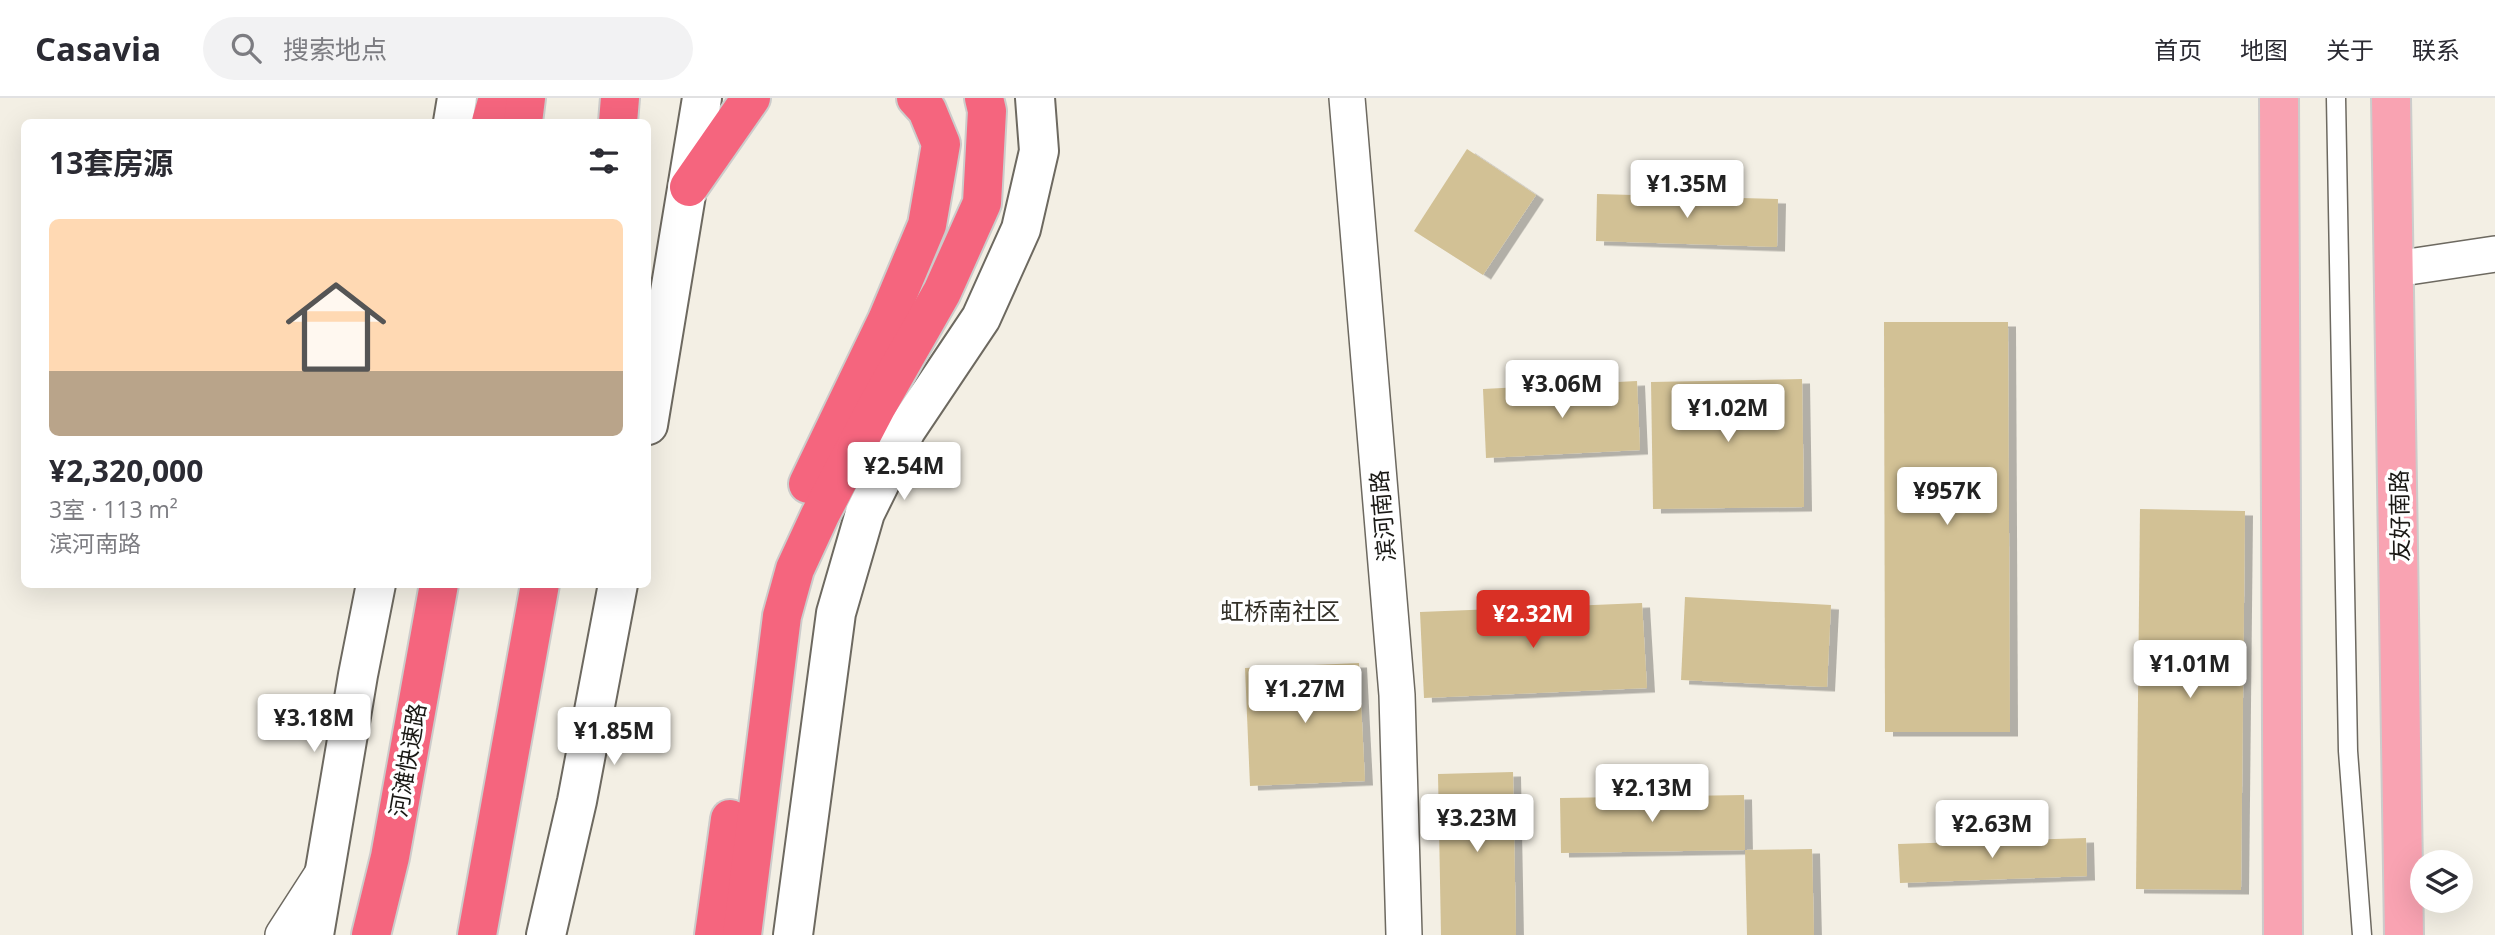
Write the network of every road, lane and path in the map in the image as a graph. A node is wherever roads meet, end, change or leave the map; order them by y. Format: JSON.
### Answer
{"nodes":[{"id":1,"x":457,"y":98,"type":"edge"},
{"id":2,"x":498,"y":98,"type":"edge"},
{"id":3,"x":526,"y":98,"type":"edge"},
{"id":4,"x":620,"y":98,"type":"edge"},
{"id":5,"x":702,"y":98,"type":"edge"},
{"id":6,"x":751,"y":98,"type":"edge"},
{"id":7,"x":916,"y":98,"type":"edge"},
{"id":8,"x":984,"y":98,"type":"edge"},
{"id":9,"x":1035,"y":98,"type":"edge"},
{"id":10,"x":1347,"y":98,"type":"edge"},
{"id":11,"x":2279,"y":98,"type":"edge"},
{"id":12,"x":2336,"y":98,"type":"edge"},
{"id":13,"x":2391,"y":98,"type":"edge"},
{"id":14,"x":454,"y":119,"type":"edge"},
{"id":15,"x":492,"y":119,"type":"edge"},
{"id":16,"x":523,"y":119,"type":"edge"},
{"id":17,"x":618,"y":119,"type":"edge"},
{"id":18,"x":689,"y":187,"type":"junction"},
{"id":19,"x":2495,"y":254,"type":"edge"},
{"id":20,"x":2395,"y":269,"type":"junction"},
{"id":21,"x":651,"y":408,"type":"edge"},
{"id":22,"x":810,"y":508,"type":"junction"},
{"id":23,"x":375,"y":588,"type":"edge"},
{"id":24,"x":438,"y":588,"type":"edge"},
{"id":25,"x":539,"y":588,"type":"edge"},
{"id":26,"x":617,"y":588,"type":"edge"},
{"id":27,"x":325,"y":870,"type":"junction"},
{"id":28,"x":284,"y":935,"type":"edge"},
{"id":29,"x":314,"y":935,"type":"edge"},
{"id":30,"x":371,"y":935,"type":"edge"},
{"id":31,"x":477,"y":935,"type":"edge"},
{"id":32,"x":545,"y":935,"type":"edge"},
{"id":33,"x":714,"y":935,"type":"edge"},
{"id":34,"x":742,"y":935,"type":"edge"},
{"id":35,"x":793,"y":935,"type":"edge"},
{"id":36,"x":1404,"y":935,"type":"edge"},
{"id":37,"x":2283,"y":935,"type":"edge"},
{"id":38,"x":2362,"y":935,"type":"edge"},
{"id":39,"x":2404,"y":935,"type":"edge"}],
"edges":[{"from":1,"to":14,"type":"street"},
{"from":2,"to":15,"type":"highway"},
{"from":3,"to":16,"type":"highway"},
{"from":4,"to":17,"type":"highway"},
{"from":5,"to":18,"type":"street"},
{"from":6,"to":18,"type":"highway"},
{"from":7,"to":22,"type":"highway"},
{"from":8,"to":22,"type":"highway"},
{"from":9,"to":35,"type":"street"},
{"from":10,"to":36,"type":"street","name":"滨河南路"},
{"from":11,"to":37,"type":"main road"},
{"from":12,"to":38,"type":"lane"},
{"from":13,"to":20,"type":"main road","name":"友好南路"},
{"from":18,"to":21,"type":"street"},
{"from":19,"to":20,"type":"street"},
{"from":20,"to":39,"type":"main road","name":"友好南路"},
{"from":22,"to":33,"type":"highway"},
{"from":22,"to":34,"type":"highway"},
{"from":23,"to":27,"type":"street"},
{"from":24,"to":30,"type":"highway","name":"河滩快速路"},
{"from":25,"to":31,"type":"highway"},
{"from":26,"to":32,"type":"street"},
{"from":27,"to":28,"type":"street"},
{"from":27,"to":29,"type":"street"}]}
